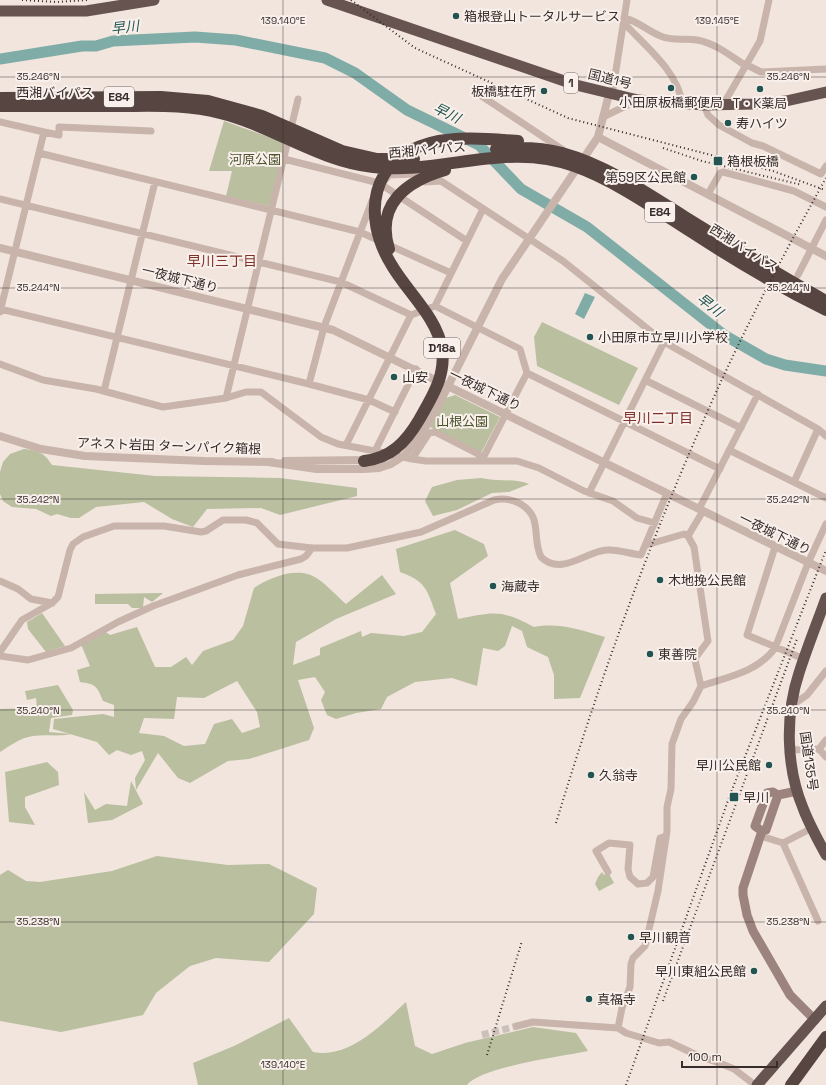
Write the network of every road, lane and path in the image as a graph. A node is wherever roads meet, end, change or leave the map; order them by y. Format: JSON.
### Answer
{"nodes":[{"id":1,"x":154,"y":0,"type":"edge"},
{"id":2,"x":327,"y":0,"type":"edge"},
{"id":3,"x":627,"y":0,"type":"edge"},
{"id":4,"x":770,"y":0,"type":"edge"},
{"id":5,"x":0,"y":11,"type":"edge"},
{"id":6,"x":624,"y":20,"type":"junction"},
{"id":7,"x":746,"y":66,"type":"junction"},
{"id":8,"x":826,"y":69,"type":"edge"},
{"id":9,"x":826,"y":92,"type":"edge"},
{"id":10,"x":480,"y":94,"type":"dead end"},
{"id":11,"x":609,"y":94,"type":"junction"},
{"id":12,"x":0,"y":98,"type":"edge"},
{"id":13,"x":298,"y":99,"type":"dead end"},
{"id":14,"x":638,"y":100,"type":"junction"},
{"id":15,"x":682,"y":104,"type":"junction"},
{"id":16,"x":704,"y":105,"type":"junction"},
{"id":17,"x":723,"y":105,"type":"junction"},
{"id":18,"x":0,"y":106,"type":"edge"},
{"id":19,"x":235,"y":112,"type":"junction"},
{"id":20,"x":603,"y":117,"type":"junction"},
{"id":21,"x":0,"y":122,"type":"edge"},
{"id":22,"x":151,"y":131,"type":"dead end"},
{"id":23,"x":44,"y":132,"type":"junction"},
{"id":24,"x":598,"y":138,"type":"junction"},
{"id":25,"x":555,"y":151,"type":"junction"},
{"id":26,"x":39,"y":153,"type":"junction"},
{"id":27,"x":480,"y":158,"type":"junction"},
{"id":28,"x":284,"y":160,"type":"junction"},
{"id":29,"x":581,"y":162,"type":"junction"},
{"id":30,"x":826,"y":166,"type":"edge"},
{"id":31,"x":824,"y":176,"type":"edge"},
{"id":32,"x":155,"y":182,"type":"junction"},
{"id":33,"x":380,"y":184,"type":"junction"},
{"id":34,"x":708,"y":194,"type":"junction"},
{"id":35,"x":0,"y":199,"type":"edge"},
{"id":36,"x":26,"y":205,"type":"junction"},
{"id":37,"x":826,"y":207,"type":"edge"},
{"id":38,"x":483,"y":209,"type":"junction"},
{"id":39,"x":270,"y":210,"type":"junction"},
{"id":40,"x":826,"y":220,"type":"edge"},
{"id":41,"x":360,"y":232,"type":"junction"},
{"id":42,"x":142,"y":234,"type":"junction"},
{"id":43,"x":530,"y":235,"type":"junction"},
{"id":44,"x":467,"y":241,"type":"junction"},
{"id":45,"x":0,"y":248,"type":"edge"},
{"id":46,"x":812,"y":248,"type":"junction"},
{"id":47,"x":14,"y":252,"type":"junction"},
{"id":48,"x":826,"y":256,"type":"edge"},
{"id":49,"x":258,"y":261,"type":"junction"},
{"id":50,"x":452,"y":273,"type":"junction"},
{"id":51,"x":798,"y":275,"type":"dead end"},
{"id":52,"x":131,"y":280,"type":"junction"},
{"id":53,"x":341,"y":282,"type":"junction"},
{"id":54,"x":826,"y":301,"type":"edge"},
{"id":55,"x":435,"y":306,"type":"junction"},
{"id":56,"x":248,"y":308,"type":"junction"},
{"id":57,"x":0,"y":310,"type":"edge"},
{"id":58,"x":826,"y":310,"type":"edge"},
{"id":59,"x":411,"y":315,"type":"junction"},
{"id":60,"x":324,"y":327,"type":"junction"},
{"id":61,"x":477,"y":328,"type":"junction"},
{"id":62,"x":117,"y":337,"type":"junction"},
{"id":63,"x":664,"y":342,"type":"junction"},
{"id":64,"x":390,"y":357,"type":"junction"},
{"id":65,"x":0,"y":364,"type":"edge"},
{"id":66,"x":233,"y":365,"type":"junction"},
{"id":67,"x":416,"y":369,"type":"junction"},
{"id":68,"x":527,"y":373,"type":"junction"},
{"id":69,"x":435,"y":379,"type":"junction"},
{"id":70,"x":645,"y":380,"type":"junction"},
{"id":71,"x":309,"y":384,"type":"junction"},
{"id":72,"x":448,"y":385,"type":"junction"},
{"id":73,"x":104,"y":391,"type":"junction"},
{"id":74,"x":758,"y":394,"type":"junction"},
{"id":75,"x":226,"y":398,"type":"junction"},
{"id":76,"x":369,"y":400,"type":"junction"},
{"id":77,"x":394,"y":412,"type":"junction"},
{"id":78,"x":506,"y":414,"type":"junction"},
{"id":79,"x":624,"y":421,"type":"junction"},
{"id":80,"x":741,"y":428,"type":"junction"},
{"id":81,"x":818,"y":428,"type":"junction"},
{"id":82,"x":0,"y":436,"type":"edge"},
{"id":83,"x":826,"y":436,"type":"edge"},
{"id":84,"x":346,"y":445,"type":"junction"},
{"id":85,"x":729,"y":450,"type":"junction"},
{"id":86,"x":386,"y":456,"type":"junction"},
{"id":87,"x":412,"y":459,"type":"junction"},
{"id":88,"x":482,"y":460,"type":"junction"},
{"id":89,"x":604,"y":462,"type":"junction"},
{"id":90,"x":364,"y":465,"type":"joint"},
{"id":91,"x":720,"y":469,"type":"junction"},
{"id":92,"x":794,"y":482,"type":"junction"},
{"id":93,"x":589,"y":492,"type":"junction"},
{"id":94,"x":667,"y":493,"type":"junction"},
{"id":95,"x":826,"y":498,"type":"edge"},
{"id":96,"x":701,"y":510,"type":"junction"},
{"id":97,"x":655,"y":523,"type":"junction"},
{"id":98,"x":826,"y":524,"type":"edge"},
{"id":99,"x":688,"y":536,"type":"junction"},
{"id":100,"x":646,"y":545,"type":"junction"},
{"id":101,"x":775,"y":547,"type":"junction"},
{"id":102,"x":312,"y":548,"type":"junction"},
{"id":103,"x":808,"y":563,"type":"junction"},
{"id":104,"x":826,"y":571,"type":"edge"},
{"id":105,"x":0,"y":581,"type":"edge"},
{"id":106,"x":826,"y":598,"type":"edge"},
{"id":107,"x":52,"y":603,"type":"junction"},
{"id":108,"x":775,"y":648,"type":"junction"},
{"id":109,"x":0,"y":652,"type":"edge"},
{"id":110,"x":0,"y":656,"type":"edge"},
{"id":111,"x":804,"y":659,"type":"junction"},
{"id":112,"x":826,"y":671,"type":"edge"},
{"id":113,"x":701,"y":686,"type":"junction"},
{"id":114,"x":791,"y":706,"type":"junction"},
{"id":115,"x":826,"y":740,"type":"edge"},
{"id":116,"x":819,"y":749,"type":"junction"},
{"id":117,"x":790,"y":750,"type":"junction"},
{"id":118,"x":826,"y":757,"type":"edge"},
{"id":119,"x":797,"y":791,"type":"junction"},
{"id":120,"x":812,"y":828,"type":"junction"},
{"id":121,"x":762,"y":834,"type":"junction"},
{"id":122,"x":666,"y":836,"type":"junction"},
{"id":123,"x":783,"y":843,"type":"junction"},
{"id":124,"x":825,"y":853,"type":"edge"},
{"id":125,"x":608,"y":872,"type":"dead end"},
{"id":126,"x":818,"y":921,"type":"dead end"},
{"id":127,"x":826,"y":1006,"type":"edge"},
{"id":128,"x":815,"y":1020,"type":"junction"},
{"id":129,"x":517,"y":1026,"type":"tunnel mouth"},
{"id":130,"x":618,"y":1028,"type":"junction"},
{"id":131,"x":826,"y":1037,"type":"edge"},
{"id":132,"x":826,"y":1043,"type":"edge"},
{"id":133,"x":756,"y":1085,"type":"edge"},
{"id":134,"x":791,"y":1085,"type":"edge"},
{"id":135,"x":795,"y":1085,"type":"edge"}],
"edges":[{"from":1,"to":5,"type":"highway"},
{"from":2,"to":11,"type":"highway","name":"国道1号","number":"1"},
{"from":3,"to":6,"type":"street"},
{"from":4,"to":7,"type":"street"},
{"from":6,"to":7,"type":"street"},
{"from":6,"to":11,"type":"street"},
{"from":6,"to":15,"type":"street"},
{"from":7,"to":8,"type":"street"},
{"from":7,"to":17,"type":"street"},
{"from":9,"to":17,"type":"highway","name":"国道1号","number":"1"},
{"from":10,"to":29,"type":"street"},
{"from":11,"to":14,"type":"highway","name":"国道1号","number":"1"},
{"from":11,"to":20,"type":"street"},
{"from":12,"to":19,"type":"highway","name":"西湘バイパス","number":"E84"},
{"from":13,"to":28,"type":"street"},
{"from":14,"to":15,"type":"highway","name":"国道1号","number":"1"},
{"from":14,"to":20,"type":"street"},
{"from":15,"to":16,"type":"highway","name":"国道1号","number":"1"},
{"from":16,"to":17,"type":"highway","name":"国道1号","number":"1"},
{"from":16,"to":31,"type":"street"},
{"from":18,"to":19,"type":"highway","name":"西湘バイパス","number":"E84"},
{"from":19,"to":25,"type":"highway","name":"西湘バイパス","number":"E84"},
{"from":19,"to":27,"type":"highway","name":"西湘バイパス","number":"E84"},
{"from":20,"to":24,"type":"street"},
{"from":21,"to":23,"type":"street"},
{"from":22,"to":23,"type":"street"},
{"from":23,"to":26,"type":"street"},
{"from":24,"to":29,"type":"street"},
{"from":24,"to":34,"type":"street"},
{"from":25,"to":54,"type":"highway","name":"西湘バイパス","number":"E84"},
{"from":25,"to":86,"type":"highway","number":"D18a"},
{"from":26,"to":32,"type":"street"},
{"from":26,"to":36,"type":"street"},
{"from":27,"to":58,"type":"highway","name":"西湘バイパス","number":"E84"},
{"from":27,"to":86,"type":"highway"},
{"from":28,"to":33,"type":"street"},
{"from":28,"to":39,"type":"street"},
{"from":29,"to":43,"type":"street"},
{"from":30,"to":31,"type":"street"},
{"from":32,"to":39,"type":"street"},
{"from":32,"to":42,"type":"street"},
{"from":33,"to":38,"type":"street"},
{"from":33,"to":41,"type":"street"},
{"from":33,"to":44,"type":"street"},
{"from":34,"to":37,"type":"street"},
{"from":34,"to":46,"type":"street"},
{"from":35,"to":36,"type":"street"},
{"from":36,"to":42,"type":"street"},
{"from":36,"to":47,"type":"street"},
{"from":38,"to":43,"type":"street"},
{"from":38,"to":44,"type":"street"},
{"from":39,"to":41,"type":"street"},
{"from":39,"to":49,"type":"street"},
{"from":40,"to":46,"type":"street"},
{"from":41,"to":50,"type":"street"},
{"from":41,"to":53,"type":"street"},
{"from":42,"to":49,"type":"street"},
{"from":42,"to":52,"type":"street"},
{"from":43,"to":61,"type":"street"},
{"from":43,"to":63,"type":"street"},
{"from":44,"to":50,"type":"street"},
{"from":45,"to":47,"type":"street","name":"一夜城下通り"},
{"from":46,"to":48,"type":"street"},
{"from":46,"to":51,"type":"street"},
{"from":47,"to":52,"type":"street","name":"一夜城下通り"},
{"from":47,"to":57,"type":"street"},
{"from":49,"to":53,"type":"street"},
{"from":49,"to":56,"type":"street"},
{"from":50,"to":55,"type":"street"},
{"from":52,"to":56,"type":"street","name":"一夜城下通り"},
{"from":52,"to":62,"type":"street"},
{"from":53,"to":59,"type":"street"},
{"from":53,"to":60,"type":"street"},
{"from":55,"to":59,"type":"street"},
{"from":55,"to":61,"type":"street"},
{"from":56,"to":60,"type":"street","name":"一夜城下通り"},
{"from":56,"to":66,"type":"street"},
{"from":57,"to":62,"type":"street"},
{"from":59,"to":64,"type":"street"},
{"from":60,"to":64,"type":"street","name":"一夜城下通り"},
{"from":60,"to":71,"type":"street"},
{"from":61,"to":68,"type":"street"},
{"from":61,"to":72,"type":"street"},
{"from":62,"to":66,"type":"street"},
{"from":62,"to":73,"type":"street"},
{"from":63,"to":70,"type":"street"},
{"from":63,"to":74,"type":"street"},
{"from":64,"to":67,"type":"street","name":"一夜城下通り"},
{"from":64,"to":76,"type":"street"},
{"from":65,"to":73,"type":"street"},
{"from":66,"to":71,"type":"street"},
{"from":66,"to":75,"type":"street"},
{"from":67,"to":69,"type":"street","name":"一夜城下通り"},
{"from":67,"to":77,"type":"street"},
{"from":68,"to":78,"type":"street"},
{"from":68,"to":79,"type":"street"},
{"from":69,"to":72,"type":"street","name":"一夜城下通り"},
{"from":69,"to":86,"type":"street"},
{"from":70,"to":79,"type":"street"},
{"from":70,"to":80,"type":"street"},
{"from":71,"to":76,"type":"street"},
{"from":72,"to":78,"type":"street","name":"一夜城下通り"},
{"from":72,"to":86,"type":"street"},
{"from":73,"to":75,"type":"street"},
{"from":74,"to":80,"type":"street"},
{"from":74,"to":81,"type":"street"},
{"from":75,"to":84,"type":"street"},
{"from":76,"to":77,"type":"street"},
{"from":76,"to":84,"type":"street"},
{"from":77,"to":86,"type":"street"},
{"from":78,"to":88,"type":"street"},
{"from":78,"to":89,"type":"street","name":"一夜城下通り"},
{"from":79,"to":89,"type":"street"},
{"from":79,"to":91,"type":"street"},
{"from":80,"to":85,"type":"street"},
{"from":81,"to":83,"type":"street"},
{"from":81,"to":92,"type":"street"},
{"from":82,"to":90,"type":"street","name":"アネスト岩田 ターンパイク箱根","number":"D18a"},
{"from":84,"to":86,"type":"street"},
{"from":85,"to":91,"type":"street"},
{"from":85,"to":92,"type":"street"},
{"from":86,"to":87,"type":"street"},
{"from":86,"to":90,"type":"highway","number":"D18a"},
{"from":87,"to":88,"type":"street"},
{"from":87,"to":88,"type":"street"},
{"from":88,"to":93,"type":"street"},
{"from":89,"to":93,"type":"street"},
{"from":89,"to":94,"type":"street","name":"一夜城下通り"},
{"from":91,"to":96,"type":"street"},
{"from":92,"to":95,"type":"street"},
{"from":93,"to":97,"type":"street"},
{"from":94,"to":96,"type":"street","name":"一夜城下通り"},
{"from":94,"to":97,"type":"street"},
{"from":96,"to":99,"type":"street"},
{"from":96,"to":101,"type":"street","name":"一夜城下通り"},
{"from":97,"to":100,"type":"street"},
{"from":98,"to":103,"type":"street"},
{"from":99,"to":100,"type":"street"},
{"from":99,"to":113,"type":"street"},
{"from":100,"to":102,"type":"street"},
{"from":101,"to":103,"type":"street","name":"一夜城下通り"},
{"from":101,"to":108,"type":"street"},
{"from":102,"to":107,"type":"street"},
{"from":102,"to":110,"type":"street"},
{"from":103,"to":104,"type":"street","name":"一夜城下通り"},
{"from":103,"to":108,"type":"street"},
{"from":105,"to":107,"type":"street"},
{"from":106,"to":111,"type":"highway","name":"国道135号"},
{"from":107,"to":109,"type":"street"},
{"from":108,"to":111,"type":"street"},
{"from":108,"to":113,"type":"street"},
{"from":111,"to":114,"type":"highway","name":"国道135号"},
{"from":112,"to":114,"type":"street"},
{"from":113,"to":122,"type":"street"},
{"from":114,"to":117,"type":"highway","name":"国道135号"},
{"from":115,"to":116,"type":"street"},
{"from":116,"to":117,"type":"street"},
{"from":116,"to":118,"type":"street"},
{"from":117,"to":119,"type":"highway","name":"国道135号"},
{"from":119,"to":120,"type":"highway","name":"国道135号"},
{"from":119,"to":121,"type":"main road"},
{"from":120,"to":123,"type":"street"},
{"from":120,"to":124,"type":"highway","name":"国道135号"},
{"from":121,"to":123,"type":"street"},
{"from":121,"to":128,"type":"main road"},
{"from":122,"to":125,"type":"street"},
{"from":122,"to":130,"type":"street"},
{"from":123,"to":126,"type":"street"},
{"from":127,"to":128,"type":"highway"},
{"from":128,"to":133,"type":"highway"},
{"from":129,"to":130,"type":"street"},
{"from":130,"to":133,"type":"street"},
{"from":131,"to":134,"type":"highway"},
{"from":132,"to":135,"type":"highway"}]}
